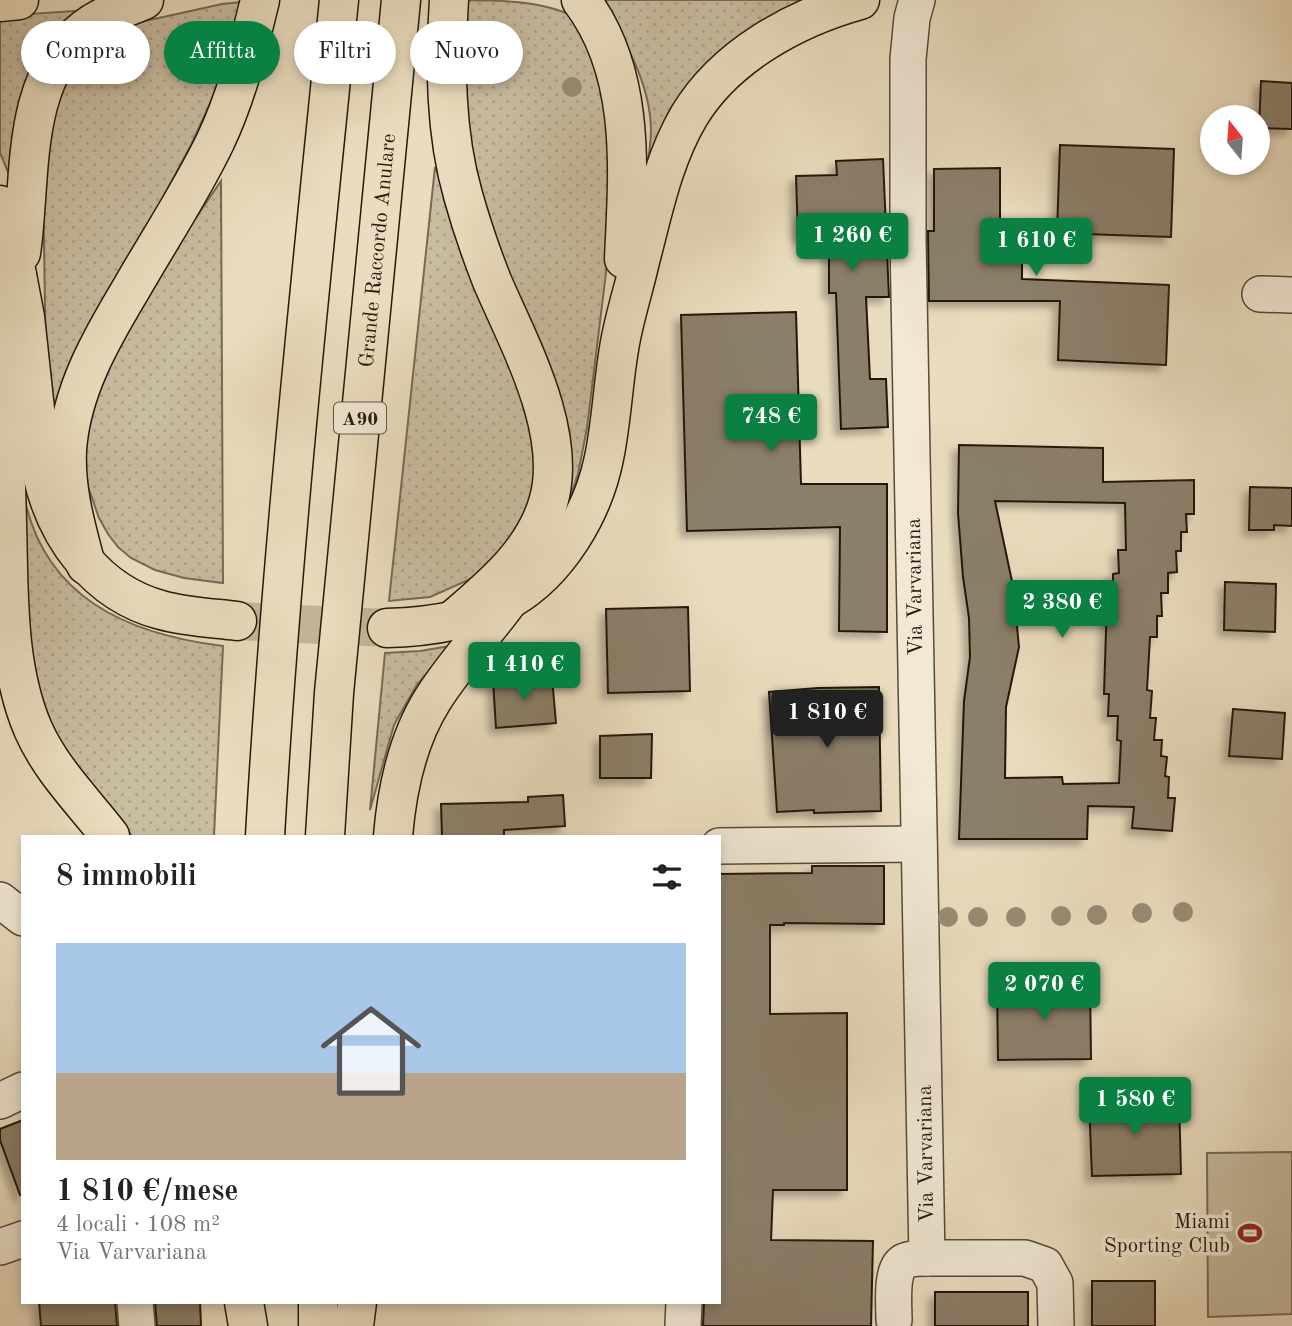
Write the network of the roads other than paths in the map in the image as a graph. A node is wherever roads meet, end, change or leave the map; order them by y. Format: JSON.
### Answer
{"nodes":[{"id":1,"x":19,"y":0,"type":"edge"},
{"id":2,"x":144,"y":0,"type":"edge"},
{"id":3,"x":260,"y":0,"type":"edge"},
{"id":4,"x":339,"y":0,"type":"edge"},
{"id":5,"x":401,"y":0,"type":"edge"},
{"id":6,"x":449,"y":0,"type":"edge"},
{"id":7,"x":581,"y":0,"type":"edge"},
{"id":8,"x":860,"y":0,"type":"edge"},
{"id":9,"x":917,"y":0,"type":"edge"},
{"id":10,"x":0,"y":2,"type":"edge"},
{"id":11,"x":0,"y":205,"type":"edge"},
{"id":12,"x":17,"y":275,"type":"junction"},
{"id":13,"x":620,"y":342,"type":"junction"},
{"id":14,"x":86,"y":565,"type":"junction"},
{"id":15,"x":508,"y":601,"type":"junction"},
{"id":16,"x":237,"y":621,"type":"tunnel mouth"},
{"id":17,"x":452,"y":621,"type":"junction"},
{"id":18,"x":387,"y":628,"type":"tunnel mouth"},
{"id":19,"x":109,"y":835,"type":"edge"},
{"id":20,"x":265,"y":835,"type":"edge"},
{"id":21,"x":325,"y":835,"type":"edge"},
{"id":22,"x":393,"y":835,"type":"edge"},
{"id":23,"x":919,"y":844,"type":"junction"},
{"id":24,"x":721,"y":845,"type":"edge"},
{"id":25,"x":0,"y":900,"type":"edge"},
{"id":26,"x":21,"y":916,"type":"edge"},
{"id":27,"x":21,"y":1091,"type":"edge"},
{"id":28,"x":0,"y":1101,"type":"edge"},
{"id":29,"x":21,"y":1240,"type":"edge"},
{"id":30,"x":0,"y":1247,"type":"edge"},
{"id":31,"x":927,"y":1258,"type":"junction"},
{"id":32,"x":135,"y":1304,"type":"edge"},
{"id":33,"x":244,"y":1304,"type":"edge"},
{"id":34,"x":257,"y":1304,"type":"edge"},
{"id":35,"x":318,"y":1304,"type":"edge"},
{"id":36,"x":357,"y":1304,"type":"edge"},
{"id":37,"x":684,"y":1304,"type":"edge"},
{"id":38,"x":894,"y":1320,"type":"dead end"},
{"id":39,"x":137,"y":1326,"type":"edge"},
{"id":40,"x":248,"y":1326,"type":"edge"},
{"id":41,"x":257,"y":1326,"type":"edge"},
{"id":42,"x":318,"y":1326,"type":"edge"},
{"id":43,"x":354,"y":1326,"type":"edge"},
{"id":44,"x":683,"y":1326,"type":"edge"},
{"id":45,"x":1056,"y":1326,"type":"edge"}],
"edges":[{"from":1,"to":10,"type":"main road"},
{"from":2,"to":12,"type":"main road"},
{"from":3,"to":14,"type":"main road"},
{"from":4,"to":20,"type":"main road"},
{"from":5,"to":21,"type":"main road","name":"Grande Raccordo Anulare","number":"A90"},
{"from":6,"to":17,"type":"main road"},
{"from":7,"to":13,"type":"main road"},
{"from":8,"to":13,"type":"main road"},
{"from":9,"to":23,"type":"street","name":"Via Varvariana"},
{"from":11,"to":12,"type":"main road"},
{"from":12,"to":14,"type":"main road"},
{"from":12,"to":19,"type":"main road"},
{"from":13,"to":15,"type":"main road"},
{"from":14,"to":16,"type":"main road"},
{"from":15,"to":17,"type":"main road"},
{"from":15,"to":22,"type":"main road"},
{"from":17,"to":18,"type":"main road"},
{"from":23,"to":24,"type":"street"},
{"from":23,"to":31,"type":"street","name":"Via Varvariana"},
{"from":25,"to":26,"type":"street"},
{"from":27,"to":28,"type":"street"},
{"from":29,"to":30,"type":"street"},
{"from":31,"to":38,"type":"street"},
{"from":31,"to":45,"type":"street"},
{"from":32,"to":39,"type":"street"},
{"from":33,"to":40,"type":"main road"},
{"from":34,"to":41,"type":"main road"},
{"from":35,"to":42,"type":"main road"},
{"from":36,"to":43,"type":"main road"},
{"from":37,"to":44,"type":"street"}]}
